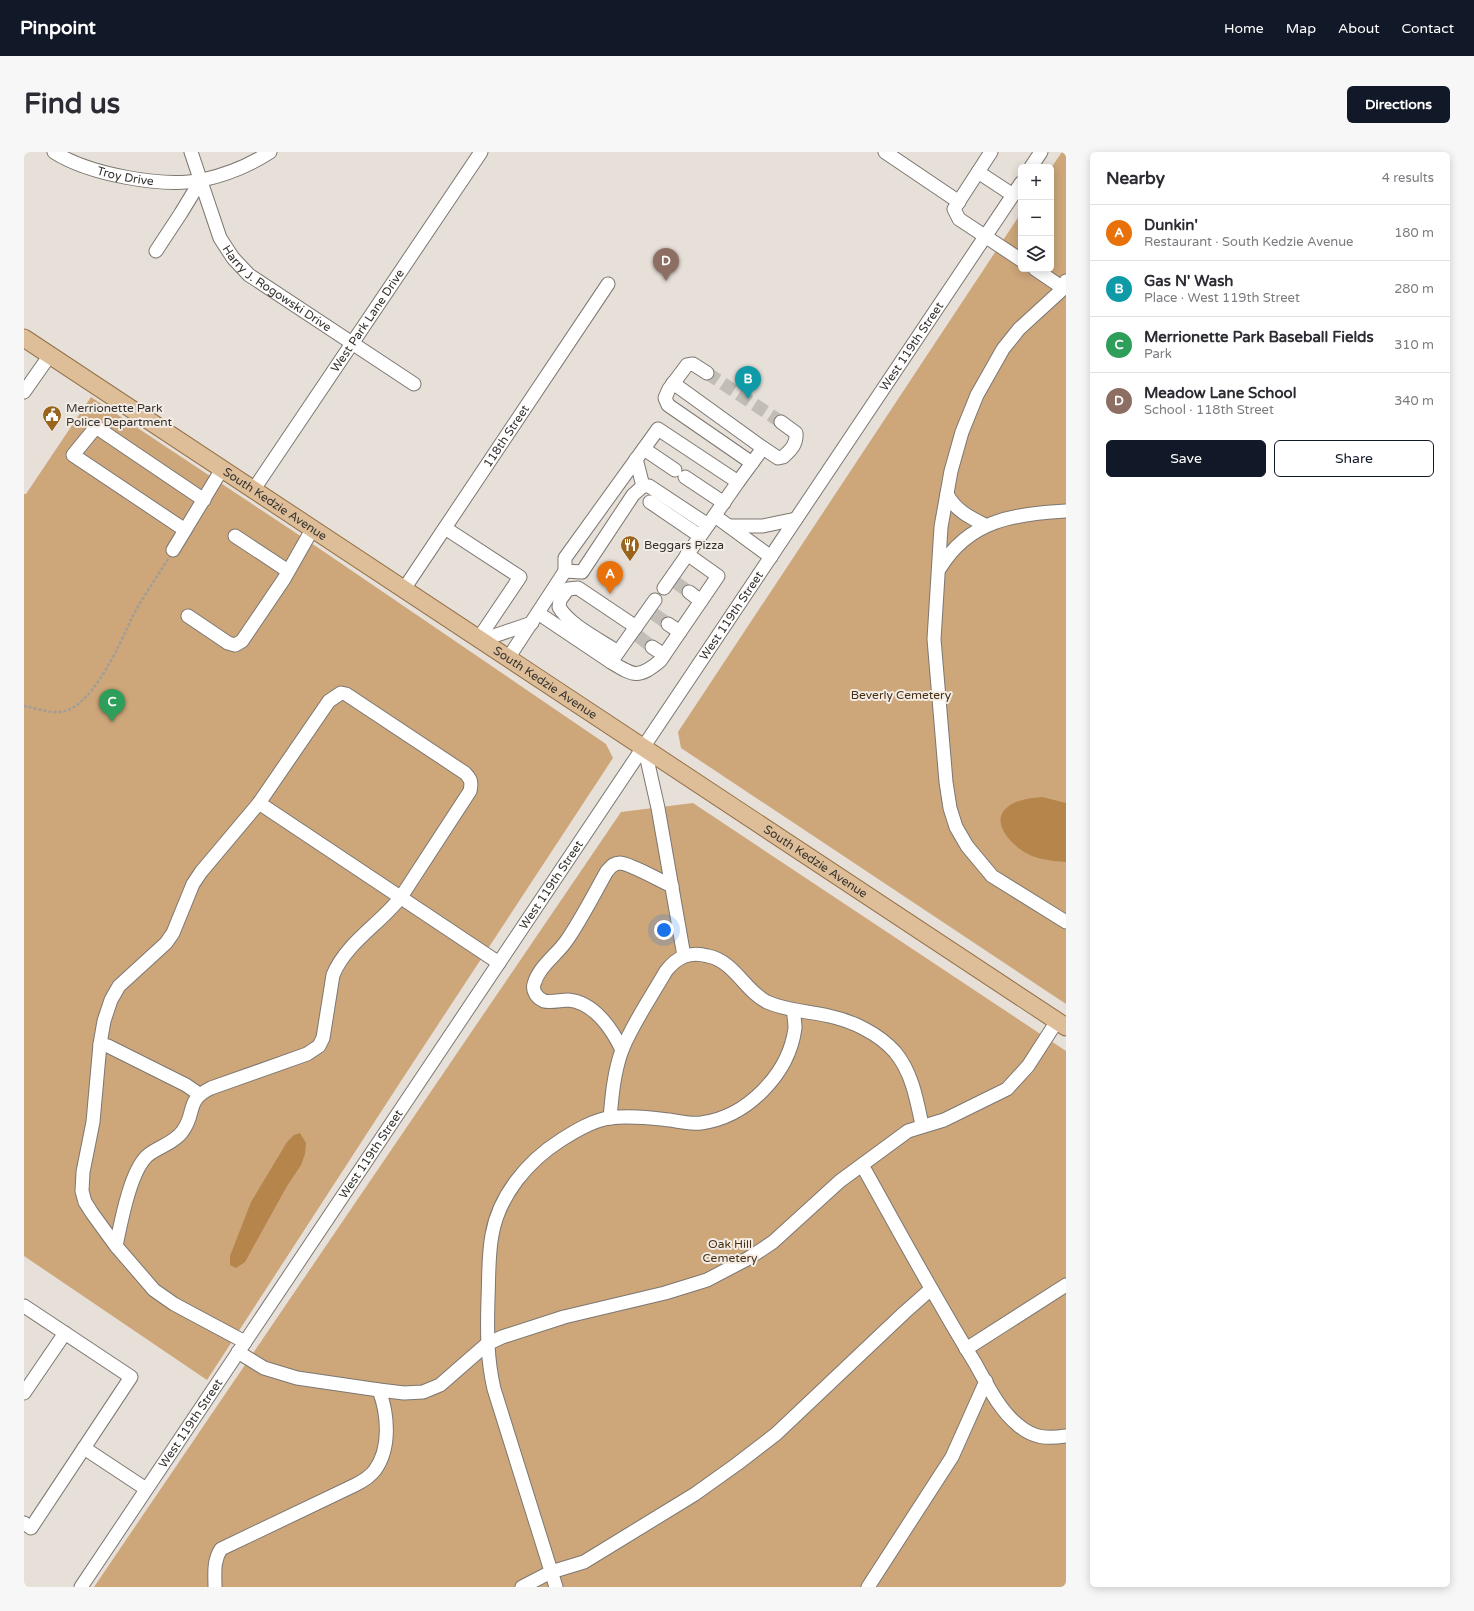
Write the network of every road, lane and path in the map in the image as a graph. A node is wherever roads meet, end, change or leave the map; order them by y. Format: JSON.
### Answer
{"nodes":[{"id":1,"x":54,"y":152,"type":"edge"},
{"id":2,"x":191,"y":152,"type":"edge"},
{"id":3,"x":270,"y":152,"type":"edge"},
{"id":4,"x":481,"y":152,"type":"edge"},
{"id":5,"x":885,"y":152,"type":"edge"},
{"id":6,"x":991,"y":152,"type":"edge"},
{"id":7,"x":1041,"y":152,"type":"edge"},
{"id":8,"x":1033,"y":164,"type":"edge"},
{"id":9,"x":978,"y":172,"type":"junction"},
{"id":10,"x":201,"y":180,"type":"junction"},
{"id":11,"x":1018,"y":188,"type":"edge"},
{"id":12,"x":1013,"y":195,"type":"junction"},
{"id":13,"x":959,"y":202,"type":"junction"},
{"id":14,"x":985,"y":236,"type":"junction"},
{"id":15,"x":156,"y":252,"type":"dead end"},
{"id":16,"x":1018,"y":258,"type":"edge"},
{"id":17,"x":1041,"y":272,"type":"edge"},
{"id":18,"x":608,"y":284,"type":"dead end"},
{"id":19,"x":1065,"y":285,"type":"edge"},
{"id":20,"x":24,"y":338,"type":"edge"},
{"id":21,"x":351,"y":344,"type":"junction"},
{"id":22,"x":50,"y":355,"type":"junction"},
{"id":23,"x":707,"y":373,"type":"tunnel mouth"},
{"id":24,"x":673,"y":383,"type":"junction"},
{"id":25,"x":414,"y":384,"type":"dead end"},
{"id":26,"x":24,"y":392,"type":"edge"},
{"id":27,"x":781,"y":422,"type":"tunnel mouth"},
{"id":28,"x":763,"y":448,"type":"junction"},
{"id":29,"x":640,"y":454,"type":"junction"},
{"id":30,"x":752,"y":463,"type":"junction"},
{"id":31,"x":222,"y":469,"type":"junction"},
{"id":32,"x":738,"y":482,"type":"junction"},
{"id":33,"x":643,"y":486,"type":"junction"},
{"id":34,"x":254,"y":489,"type":"junction"},
{"id":35,"x":947,"y":494,"type":"junction"},
{"id":36,"x":204,"y":500,"type":"junction"},
{"id":37,"x":650,"y":502,"type":"dead end"},
{"id":38,"x":724,"y":503,"type":"junction"},
{"id":39,"x":1066,"y":511,"type":"edge"},
{"id":40,"x":796,"y":519,"type":"junction"},
{"id":41,"x":712,"y":520,"type":"junction"},
{"id":42,"x":985,"y":525,"type":"junction"},
{"id":43,"x":729,"y":526,"type":"junction"},
{"id":44,"x":313,"y":528,"type":"junction"},
{"id":45,"x":445,"y":528,"type":"junction"},
{"id":46,"x":185,"y":530,"type":"junction"},
{"id":47,"x":236,"y":536,"type":"dead end"},
{"id":48,"x":700,"y":536,"type":"junction"},
{"id":49,"x":173,"y":550,"type":"joint"},
{"id":50,"x":687,"y":554,"type":"junction"},
{"id":51,"x":771,"y":557,"type":"junction"},
{"id":52,"x":288,"y":571,"type":"junction"},
{"id":53,"x":565,"y":571,"type":"junction"},
{"id":54,"x":938,"y":571,"type":"junction"},
{"id":55,"x":669,"y":583,"type":"dead end"},
{"id":56,"x":404,"y":589,"type":"junction"},
{"id":57,"x":689,"y":592,"type":"tunnel mouth"},
{"id":58,"x":701,"y":601,"type":"junction"},
{"id":59,"x":652,"y":608,"type":"dead end"},
{"id":60,"x":188,"y":616,"type":"dead end"},
{"id":61,"x":535,"y":618,"type":"junction"},
{"id":62,"x":668,"y":624,"type":"tunnel mouth"},
{"id":63,"x":635,"y":632,"type":"junction"},
{"id":64,"x":680,"y":632,"type":"junction"},
{"id":65,"x":481,"y":639,"type":"junction"},
{"id":66,"x":652,"y":647,"type":"tunnel mouth"},
{"id":67,"x":664,"y":655,"type":"junction"},
{"id":68,"x":509,"y":657,"type":"junction"},
{"id":69,"x":614,"y":657,"type":"junction"},
{"id":70,"x":24,"y":706,"type":"edge"},
{"id":71,"x":644,"y":746,"type":"junction"},
{"id":72,"x":259,"y":803,"type":"junction"},
{"id":73,"x":672,"y":886,"type":"junction"},
{"id":74,"x":401,"y":897,"type":"junction"},
{"id":75,"x":1066,"y":922,"type":"edge"},
{"id":76,"x":684,"y":956,"type":"junction"},
{"id":77,"x":498,"y":963,"type":"junction"},
{"id":78,"x":793,"y":1010,"type":"junction"},
{"id":79,"x":1061,"y":1024,"type":"edge"},
{"id":80,"x":100,"y":1044,"type":"junction"},
{"id":81,"x":622,"y":1050,"type":"junction"},
{"id":82,"x":199,"y":1094,"type":"junction"},
{"id":83,"x":610,"y":1118,"type":"junction"},
{"id":84,"x":922,"y":1126,"type":"junction"},
{"id":85,"x":862,"y":1165,"type":"junction"},
{"id":86,"x":116,"y":1246,"type":"junction"},
{"id":87,"x":1066,"y":1284,"type":"edge"},
{"id":88,"x":931,"y":1289,"type":"junction"},
{"id":89,"x":24,"y":1306,"type":"edge"},
{"id":90,"x":65,"y":1333,"type":"junction"},
{"id":91,"x":487,"y":1344,"type":"junction"},
{"id":92,"x":241,"y":1347,"type":"junction"},
{"id":93,"x":966,"y":1349,"type":"junction"},
{"id":94,"x":986,"y":1381,"type":"junction"},
{"id":95,"x":379,"y":1390,"type":"junction"},
{"id":96,"x":24,"y":1394,"type":"edge"},
{"id":97,"x":1066,"y":1436,"type":"edge"},
{"id":98,"x":84,"y":1448,"type":"junction"},
{"id":99,"x":146,"y":1489,"type":"junction"},
{"id":100,"x":24,"y":1523,"type":"edge"},
{"id":101,"x":551,"y":1572,"type":"junction"},
{"id":102,"x":81,"y":1587,"type":"edge"},
{"id":103,"x":215,"y":1587,"type":"edge"},
{"id":104,"x":522,"y":1587,"type":"edge"},
{"id":105,"x":556,"y":1587,"type":"edge"},
{"id":106,"x":868,"y":1587,"type":"edge"}],
"edges":[{"from":1,"to":10,"type":"street","name":"Troy Drive"},
{"from":2,"to":10,"type":"street","name":"Harry J. Rogowski Drive"},
{"from":3,"to":10,"type":"street","name":"Troy Drive"},
{"from":4,"to":21,"type":"street","name":"West Park Lane Drive"},
{"from":5,"to":13,"type":"street"},
{"from":6,"to":9,"type":"street"},
{"from":7,"to":8,"type":"street"},
{"from":9,"to":12,"type":"street"},
{"from":9,"to":13,"type":"street"},
{"from":10,"to":15,"type":"street"},
{"from":10,"to":21,"type":"street","name":"Harry J. Rogowski Drive"},
{"from":11,"to":12,"type":"street","name":"West 119th Street"},
{"from":12,"to":14,"type":"street","name":"West 119th Street"},
{"from":13,"to":14,"type":"street"},
{"from":14,"to":16,"type":"street"},
{"from":14,"to":40,"type":"street","name":"West 119th Street"},
{"from":17,"to":19,"type":"street"},
{"from":18,"to":45,"type":"street","name":"118th Street"},
{"from":19,"to":35,"type":"street"},
{"from":20,"to":22,"type":"main road","name":"South Kedzie Avenue"},
{"from":21,"to":25,"type":"street","name":"Harry J. Rogowski Drive"},
{"from":21,"to":34,"type":"street","name":"West Park Lane Drive"},
{"from":22,"to":26,"type":"street"},
{"from":22,"to":31,"type":"main road","name":"South Kedzie Avenue"},
{"from":23,"to":24,"type":"street"},
{"from":24,"to":28,"type":"street"},
{"from":24,"to":30,"type":"street"},
{"from":27,"to":28,"type":"street"},
{"from":28,"to":30,"type":"street"},
{"from":29,"to":32,"type":"street"},
{"from":29,"to":33,"type":"street"},
{"from":29,"to":38,"type":"street"},
{"from":29,"to":53,"type":"street"},
{"from":30,"to":32,"type":"street"},
{"from":31,"to":34,"type":"main road","name":"South Kedzie Avenue"},
{"from":31,"to":36,"type":"street"},
{"from":32,"to":38,"type":"street"},
{"from":33,"to":41,"type":"street"},
{"from":33,"to":53,"type":"street"},
{"from":34,"to":44,"type":"main road","name":"South Kedzie Avenue"},
{"from":35,"to":42,"type":"street"},
{"from":35,"to":54,"type":"street"},
{"from":36,"to":46,"type":"street"},
{"from":36,"to":46,"type":"street"},
{"from":37,"to":48,"type":"street"},
{"from":38,"to":41,"type":"street"},
{"from":39,"to":42,"type":"street"},
{"from":40,"to":43,"type":"street"},
{"from":40,"to":51,"type":"street","name":"West 119th Street"},
{"from":41,"to":43,"type":"street"},
{"from":41,"to":48,"type":"street"},
{"from":42,"to":54,"type":"street"},
{"from":43,"to":51,"type":"street"},
{"from":44,"to":52,"type":"street"},
{"from":44,"to":56,"type":"main road","name":"South Kedzie Avenue"},
{"from":45,"to":56,"type":"street","name":"118th Street"},
{"from":45,"to":65,"type":"street"},
{"from":46,"to":49,"type":"street"},
{"from":47,"to":52,"type":"street"},
{"from":48,"to":50,"type":"street"},
{"from":49,"to":70,"type":"path"},
{"from":50,"to":55,"type":"street"},
{"from":50,"to":58,"type":"street"},
{"from":51,"to":71,"type":"street","name":"West 119th Street"},
{"from":52,"to":60,"type":"street"},
{"from":53,"to":61,"type":"street"},
{"from":54,"to":75,"type":"street"},
{"from":56,"to":65,"type":"main road","name":"South Kedzie Avenue"},
{"from":57,"to":58,"type":"street"},
{"from":58,"to":64,"type":"street"},
{"from":59,"to":63,"type":"street"},
{"from":61,"to":65,"type":"street"},
{"from":61,"to":68,"type":"street"},
{"from":61,"to":69,"type":"street"},
{"from":62,"to":64,"type":"street"},
{"from":63,"to":69,"type":"street"},
{"from":63,"to":69,"type":"street"},
{"from":64,"to":67,"type":"street"},
{"from":65,"to":68,"type":"main road","name":"South Kedzie Avenue"},
{"from":66,"to":67,"type":"street"},
{"from":67,"to":69,"type":"street"},
{"from":68,"to":71,"type":"main road","name":"South Kedzie Avenue"},
{"from":71,"to":73,"type":"street"},
{"from":71,"to":77,"type":"street","name":"West 119th Street"},
{"from":71,"to":79,"type":"main road","name":"South Kedzie Avenue"},
{"from":72,"to":74,"type":"street"},
{"from":72,"to":74,"type":"street"},
{"from":72,"to":80,"type":"street"},
{"from":73,"to":76,"type":"street"},
{"from":73,"to":81,"type":"street"},
{"from":74,"to":77,"type":"street"},
{"from":74,"to":82,"type":"street"},
{"from":76,"to":78,"type":"street"},
{"from":76,"to":81,"type":"street"},
{"from":77,"to":92,"type":"street","name":"West 119th Street"},
{"from":78,"to":83,"type":"street"},
{"from":78,"to":84,"type":"street"},
{"from":79,"to":84,"type":"street"},
{"from":80,"to":82,"type":"street"},
{"from":80,"to":86,"type":"street"},
{"from":81,"to":83,"type":"street"},
{"from":82,"to":86,"type":"street"},
{"from":83,"to":91,"type":"street"},
{"from":84,"to":85,"type":"street"},
{"from":85,"to":88,"type":"street"},
{"from":85,"to":91,"type":"street"},
{"from":86,"to":92,"type":"street"},
{"from":87,"to":93,"type":"street"},
{"from":88,"to":93,"type":"street"},
{"from":88,"to":101,"type":"street"},
{"from":89,"to":90,"type":"street"},
{"from":90,"to":96,"type":"street"},
{"from":90,"to":98,"type":"street"},
{"from":91,"to":95,"type":"street"},
{"from":91,"to":101,"type":"street"},
{"from":92,"to":95,"type":"street"},
{"from":92,"to":99,"type":"street","name":"West 119th Street"},
{"from":93,"to":94,"type":"street"},
{"from":94,"to":97,"type":"street"},
{"from":94,"to":106,"type":"street"},
{"from":95,"to":103,"type":"street"},
{"from":98,"to":99,"type":"street"},
{"from":98,"to":100,"type":"street"},
{"from":99,"to":102,"type":"street","name":"West 119th Street"},
{"from":101,"to":104,"type":"street"},
{"from":101,"to":105,"type":"street"}]}
